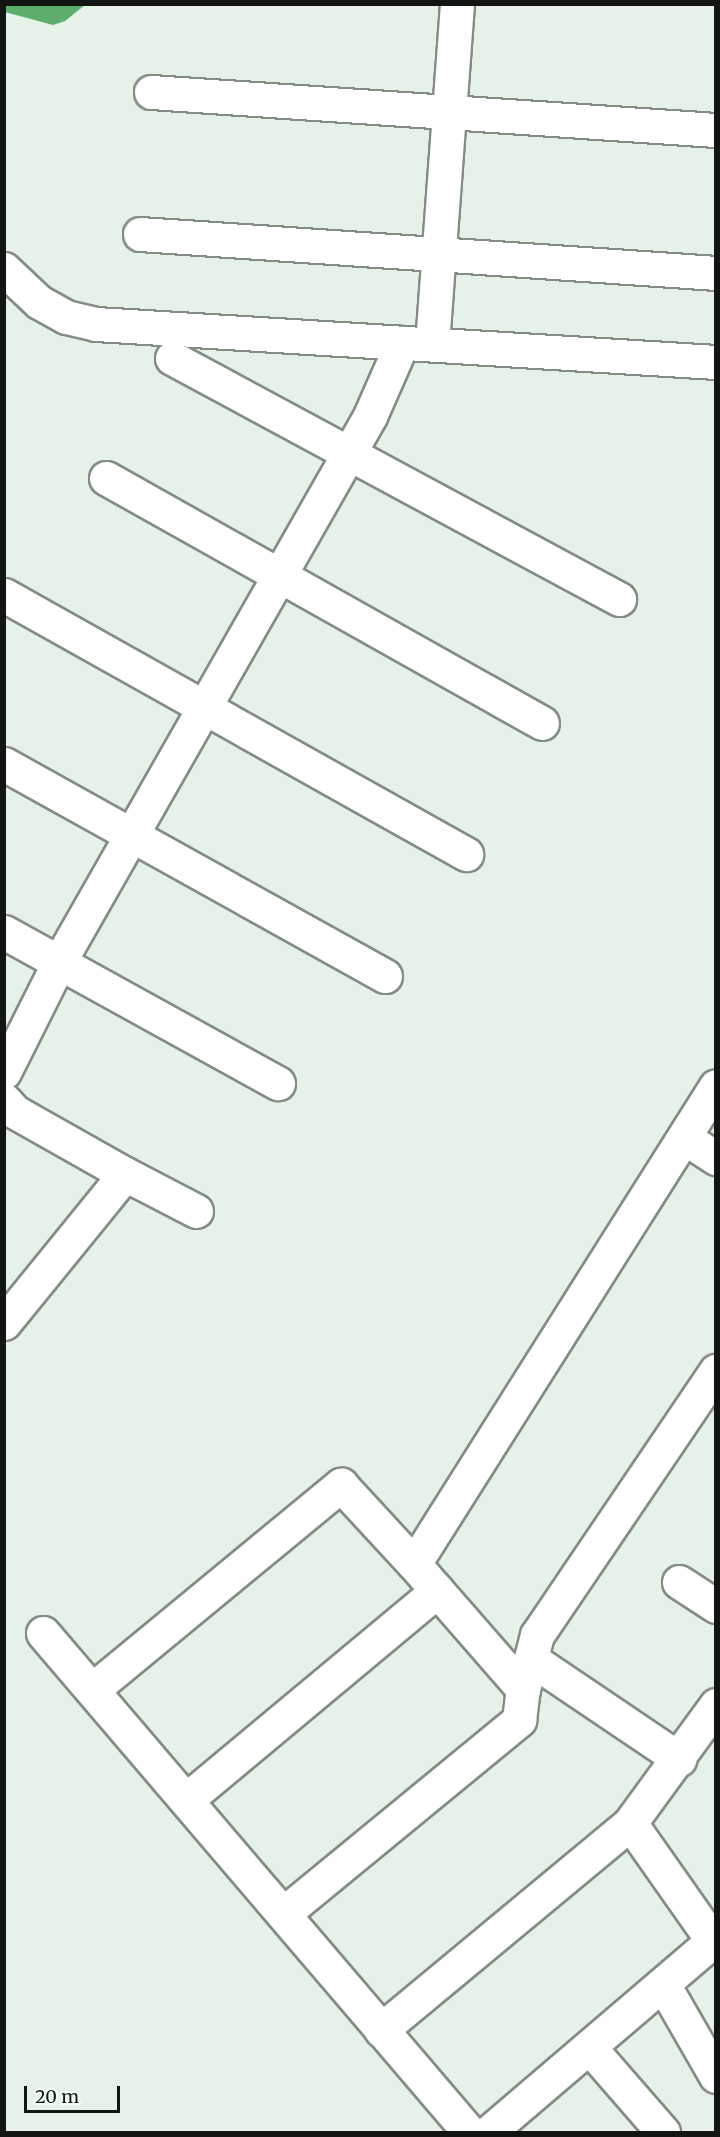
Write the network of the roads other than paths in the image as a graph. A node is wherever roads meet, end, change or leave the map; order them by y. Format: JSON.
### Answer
{"nodes":[{"id":1,"x":457,"y":4,"type":"edge"},
{"id":2,"x":151,"y":92,"type":"dead end"},
{"id":3,"x":449,"y":112,"type":"junction"},
{"id":4,"x":716,"y":130,"type":"edge"},
{"id":5,"x":140,"y":234,"type":"dead end"},
{"id":6,"x":438,"y":255,"type":"junction"},
{"id":7,"x":4,"y":269,"type":"edge"},
{"id":8,"x":716,"y":273,"type":"edge"},
{"id":9,"x":417,"y":343,"type":"junction"},
{"id":10,"x":172,"y":358,"type":"dead end"},
{"id":11,"x":716,"y":362,"type":"edge"},
{"id":12,"x":350,"y":452,"type":"junction"},
{"id":13,"x":106,"y":478,"type":"dead end"},
{"id":14,"x":278,"y":574,"type":"junction"},
{"id":15,"x":4,"y":595,"type":"edge"},
{"id":16,"x":619,"y":599,"type":"dead end"},
{"id":17,"x":203,"y":707,"type":"junction"},
{"id":18,"x":542,"y":723,"type":"dead end"},
{"id":19,"x":4,"y":764,"type":"edge"},
{"id":20,"x":133,"y":835,"type":"junction"},
{"id":21,"x":466,"y":854,"type":"dead end"},
{"id":22,"x":4,"y":932,"type":"edge"},
{"id":23,"x":59,"y":962,"type":"junction"},
{"id":24,"x":385,"y":976,"type":"dead end"},
{"id":25,"x":4,"y":1072,"type":"edge"},
{"id":26,"x":278,"y":1083,"type":"dead end"},
{"id":27,"x":716,"y":1086,"type":"edge"},
{"id":28,"x":4,"y":1100,"type":"edge"},
{"id":29,"x":685,"y":1138,"type":"junction"},
{"id":30,"x":716,"y":1158,"type":"edge"},
{"id":31,"x":124,"y":1174,"type":"junction"},
{"id":32,"x":196,"y":1211,"type":"dead end"},
{"id":33,"x":4,"y":1323,"type":"edge"},
{"id":34,"x":716,"y":1371,"type":"edge"},
{"id":35,"x":414,"y":1564,"type":"junction"},
{"id":36,"x":679,"y":1582,"type":"dead end"},
{"id":37,"x":437,"y":1591,"type":"junction"},
{"id":38,"x":716,"y":1606,"type":"edge"},
{"id":39,"x":43,"y":1633,"type":"dead end"},
{"id":40,"x":527,"y":1674,"type":"junction"},
{"id":41,"x":92,"y":1690,"type":"junction"},
{"id":42,"x":716,"y":1705,"type":"edge"},
{"id":43,"x":679,"y":1759,"type":"junction"},
{"id":44,"x":186,"y":1800,"type":"junction"},
{"id":45,"x":630,"y":1823,"type":"junction"},
{"id":46,"x":283,"y":1914,"type":"junction"},
{"id":47,"x":663,"y":1984,"type":"junction"},
{"id":48,"x":381,"y":2030,"type":"junction"},
{"id":49,"x":589,"y":2047,"type":"junction"},
{"id":50,"x":716,"y":2076,"type":"edge"},
{"id":51,"x":469,"y":2133,"type":"edge"},
{"id":52,"x":489,"y":2133,"type":"edge"},
{"id":53,"x":663,"y":2133,"type":"edge"}],
"edges":[{"from":1,"to":3,"type":"street"},
{"from":2,"to":3,"type":"street"},
{"from":3,"to":4,"type":"street"},
{"from":3,"to":6,"type":"street"},
{"from":5,"to":6,"type":"street"},
{"from":6,"to":8,"type":"street"},
{"from":6,"to":9,"type":"street"},
{"from":7,"to":9,"type":"street"},
{"from":9,"to":11,"type":"street"},
{"from":9,"to":12,"type":"street"},
{"from":10,"to":12,"type":"street"},
{"from":12,"to":14,"type":"street"},
{"from":12,"to":16,"type":"street"},
{"from":13,"to":14,"type":"street"},
{"from":14,"to":17,"type":"street"},
{"from":14,"to":18,"type":"street"},
{"from":15,"to":17,"type":"street"},
{"from":17,"to":20,"type":"street"},
{"from":17,"to":21,"type":"street"},
{"from":19,"to":20,"type":"street"},
{"from":20,"to":23,"type":"street"},
{"from":20,"to":24,"type":"street"},
{"from":22,"to":23,"type":"street"},
{"from":23,"to":25,"type":"street"},
{"from":23,"to":26,"type":"street"},
{"from":27,"to":29,"type":"street"},
{"from":28,"to":31,"type":"street"},
{"from":29,"to":30,"type":"street"},
{"from":29,"to":35,"type":"street"},
{"from":31,"to":32,"type":"street"},
{"from":31,"to":33,"type":"street"},
{"from":34,"to":40,"type":"street"},
{"from":35,"to":37,"type":"street"},
{"from":35,"to":41,"type":"street"},
{"from":36,"to":38,"type":"street"},
{"from":37,"to":40,"type":"street"},
{"from":37,"to":44,"type":"street"},
{"from":39,"to":41,"type":"street"},
{"from":40,"to":43,"type":"street"},
{"from":40,"to":46,"type":"street"},
{"from":41,"to":44,"type":"street"},
{"from":42,"to":43,"type":"street"},
{"from":43,"to":45,"type":"street"},
{"from":44,"to":46,"type":"street"},
{"from":45,"to":47,"type":"street"},
{"from":45,"to":48,"type":"street"},
{"from":46,"to":48,"type":"street"},
{"from":47,"to":49,"type":"street"},
{"from":47,"to":50,"type":"street"},
{"from":48,"to":51,"type":"street"},
{"from":49,"to":52,"type":"street"},
{"from":49,"to":53,"type":"street"}]}
